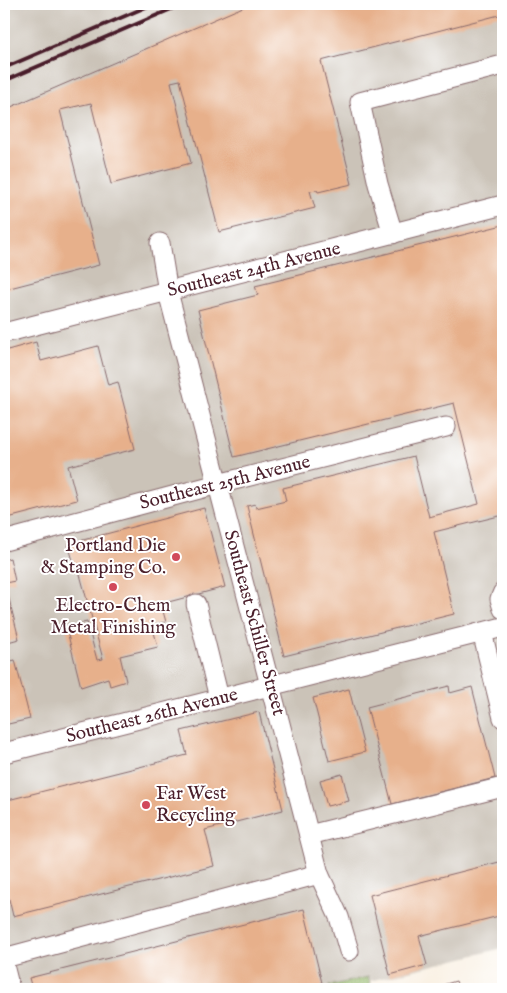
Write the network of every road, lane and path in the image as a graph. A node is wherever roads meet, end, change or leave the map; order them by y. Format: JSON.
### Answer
{"nodes":[{"id":1,"x":503,"y":65,"type":"edge"},
{"id":2,"x":503,"y":205,"type":"edge"},
{"id":3,"x":394,"y":234,"type":"junction"},
{"id":4,"x":160,"y":243,"type":"dead end"},
{"id":5,"x":168,"y":292,"type":"junction"},
{"id":6,"x":4,"y":333,"type":"edge"},
{"id":7,"x":446,"y":427,"type":"dead end"},
{"id":8,"x":218,"y":484,"type":"junction"},
{"id":9,"x":4,"y":541,"type":"edge"},
{"id":10,"x":503,"y":592,"type":"edge"},
{"id":11,"x":196,"y":604,"type":"dead end"},
{"id":12,"x":503,"y":609,"type":"edge"},
{"id":13,"x":503,"y":627,"type":"edge"},
{"id":14,"x":482,"y":632,"type":"junction"},
{"id":15,"x":270,"y":686,"type":"junction"},
{"id":16,"x":219,"y":698,"type":"junction"},
{"id":17,"x":503,"y":718,"type":"edge"},
{"id":18,"x":4,"y":753,"type":"edge"},
{"id":19,"x":503,"y":787,"type":"edge"},
{"id":20,"x":309,"y":835,"type":"junction"},
{"id":21,"x":319,"y":874,"type":"junction"},
{"id":22,"x":349,"y":951,"type":"dead end"},
{"id":23,"x":4,"y":958,"type":"edge"},
{"id":24,"x":4,"y":966,"type":"edge"},
{"id":25,"x":10,"y":989,"type":"edge"}],
"edges":[{"from":1,"to":3,"type":"street"},
{"from":2,"to":3,"type":"street","name":"Southeast 24th Avenue"},
{"from":3,"to":5,"type":"street","name":"Southeast 24th Avenue"},
{"from":4,"to":5,"type":"street","name":"Southeast Schiller Street"},
{"from":5,"to":6,"type":"street","name":"Southeast 24th Avenue"},
{"from":5,"to":8,"type":"street","name":"Southeast Schiller Street"},
{"from":7,"to":8,"type":"street","name":"Southeast 25th Avenue"},
{"from":8,"to":9,"type":"street","name":"Southeast 25th Avenue"},
{"from":8,"to":15,"type":"street","name":"Southeast Schiller Street"},
{"from":10,"to":12,"type":"street"},
{"from":11,"to":16,"type":"street"},
{"from":13,"to":14,"type":"street","name":"Southeast 26th Avenue"},
{"from":14,"to":15,"type":"street","name":"Southeast 26th Avenue"},
{"from":14,"to":17,"type":"street"},
{"from":15,"to":16,"type":"street","name":"Southeast 26th Avenue"},
{"from":15,"to":20,"type":"street","name":"Southeast Schiller Street"},
{"from":16,"to":18,"type":"street","name":"Southeast 26th Avenue"},
{"from":19,"to":20,"type":"street"},
{"from":20,"to":21,"type":"street","name":"Southeast Schiller Street"},
{"from":21,"to":22,"type":"street","name":"Southeast Schiller Street"},
{"from":21,"to":23,"type":"street"},
{"from":24,"to":25,"type":"street"}]}
